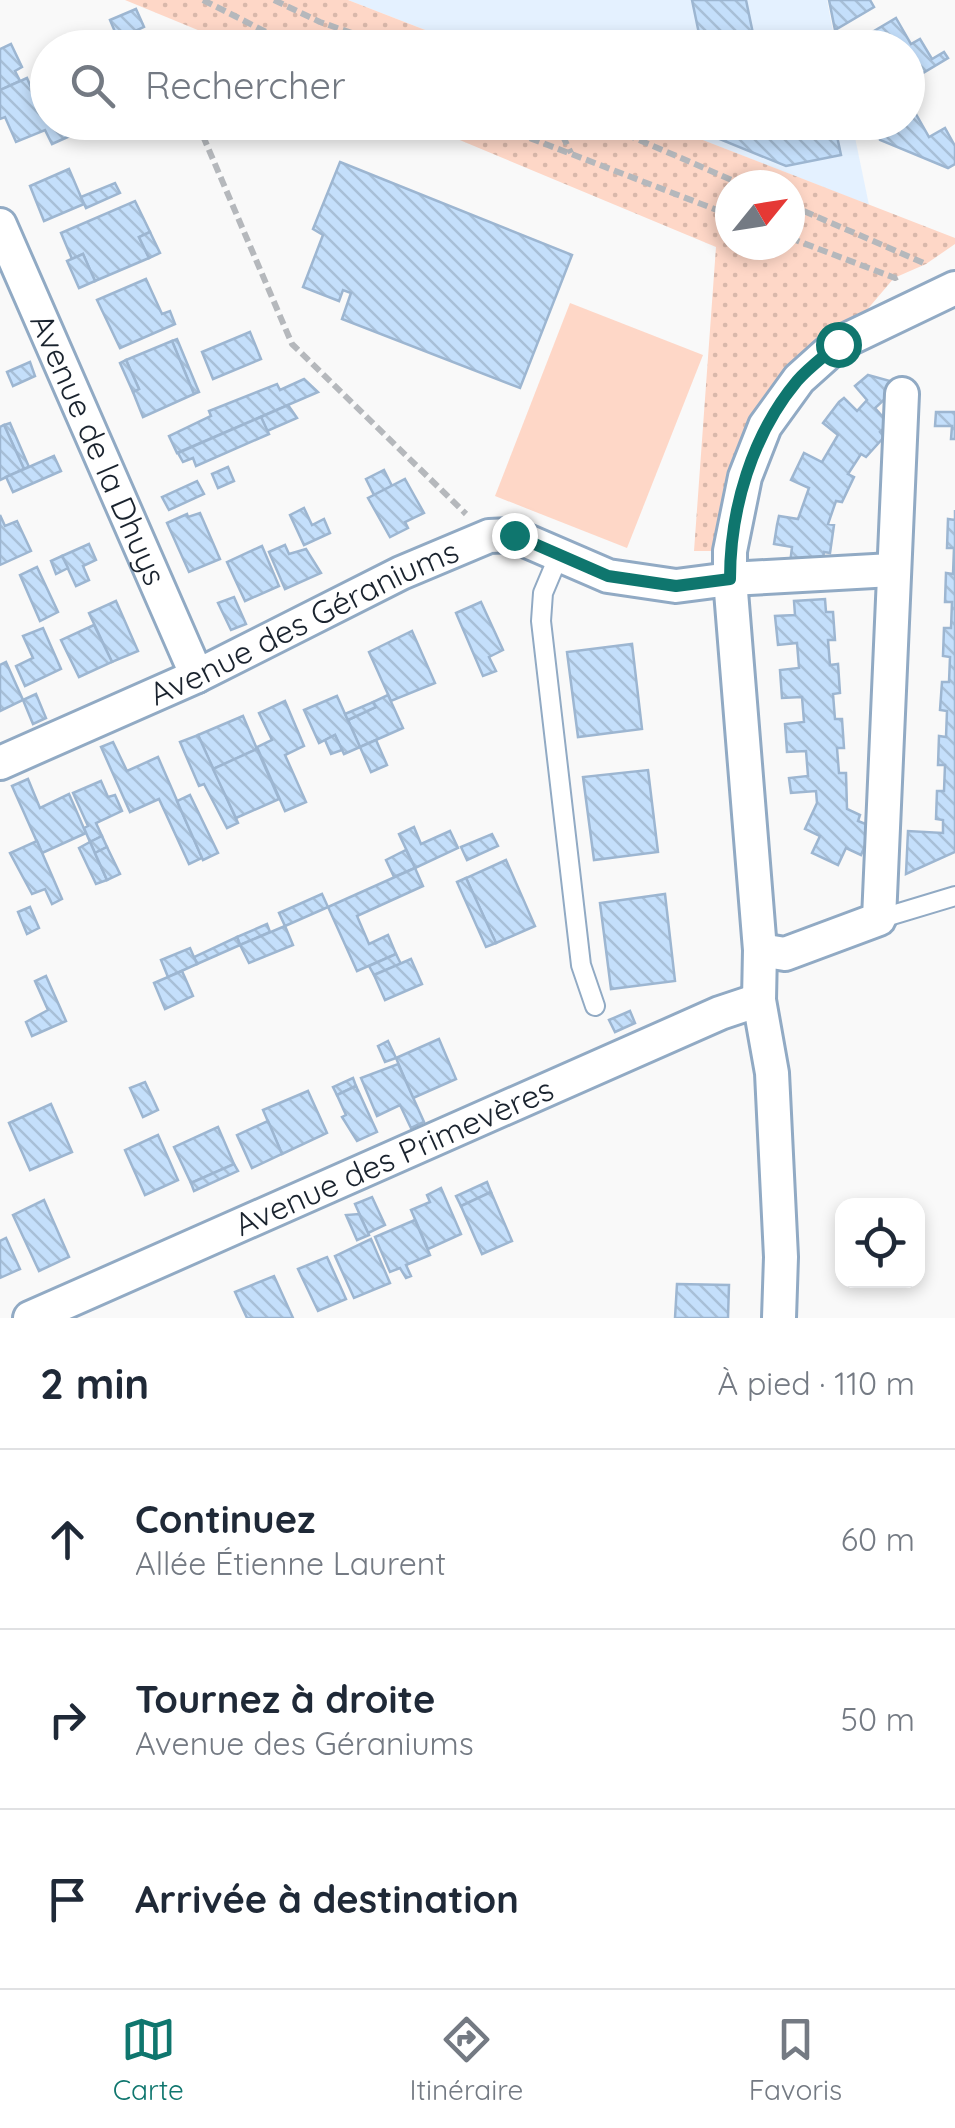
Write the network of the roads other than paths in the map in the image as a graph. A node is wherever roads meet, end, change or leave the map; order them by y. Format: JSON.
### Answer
{"nodes":[{"id":1,"x":0,"y":225,"type":"edge"},
{"id":2,"x":947,"y":292,"type":"edge"},
{"id":3,"x":902,"y":394,"type":"dead end"},
{"id":4,"x":559,"y":554,"type":"junction"},
{"id":5,"x":892,"y":570,"type":"junction"},
{"id":6,"x":730,"y":579,"type":"junction"},
{"id":7,"x":198,"y":676,"type":"junction"},
{"id":8,"x":0,"y":762,"type":"edge"},
{"id":9,"x":955,"y":896,"type":"edge"},
{"id":10,"x":879,"y":919,"type":"junction"},
{"id":11,"x":760,"y":950,"type":"junction"},
{"id":12,"x":759,"y":1000,"type":"junction"},
{"id":13,"x":595,"y":1006,"type":"dead end"},
{"id":14,"x":30,"y":1318,"type":"edge"},
{"id":15,"x":779,"y":1318,"type":"edge"}],
"edges":[{"from":1,"to":7,"type":"street","name":"Avenue de la Dhuys"},
{"from":2,"to":6,"type":"street"},
{"from":3,"to":5,"type":"street"},
{"from":4,"to":6,"type":"street","name":"Avenue des Géraniums"},
{"from":4,"to":7,"type":"street","name":"Avenue des Géraniums"},
{"from":4,"to":13,"type":"lane"},
{"from":5,"to":6,"type":"street","name":"Avenue des Géraniums"},
{"from":5,"to":10,"type":"street"},
{"from":6,"to":11,"type":"street"},
{"from":7,"to":8,"type":"street","name":"Avenue des Géraniums"},
{"from":9,"to":10,"type":"lane"},
{"from":10,"to":11,"type":"street"},
{"from":11,"to":12,"type":"street"},
{"from":12,"to":14,"type":"street","name":"Avenue des Primevères"},
{"from":12,"to":15,"type":"street"}]}
